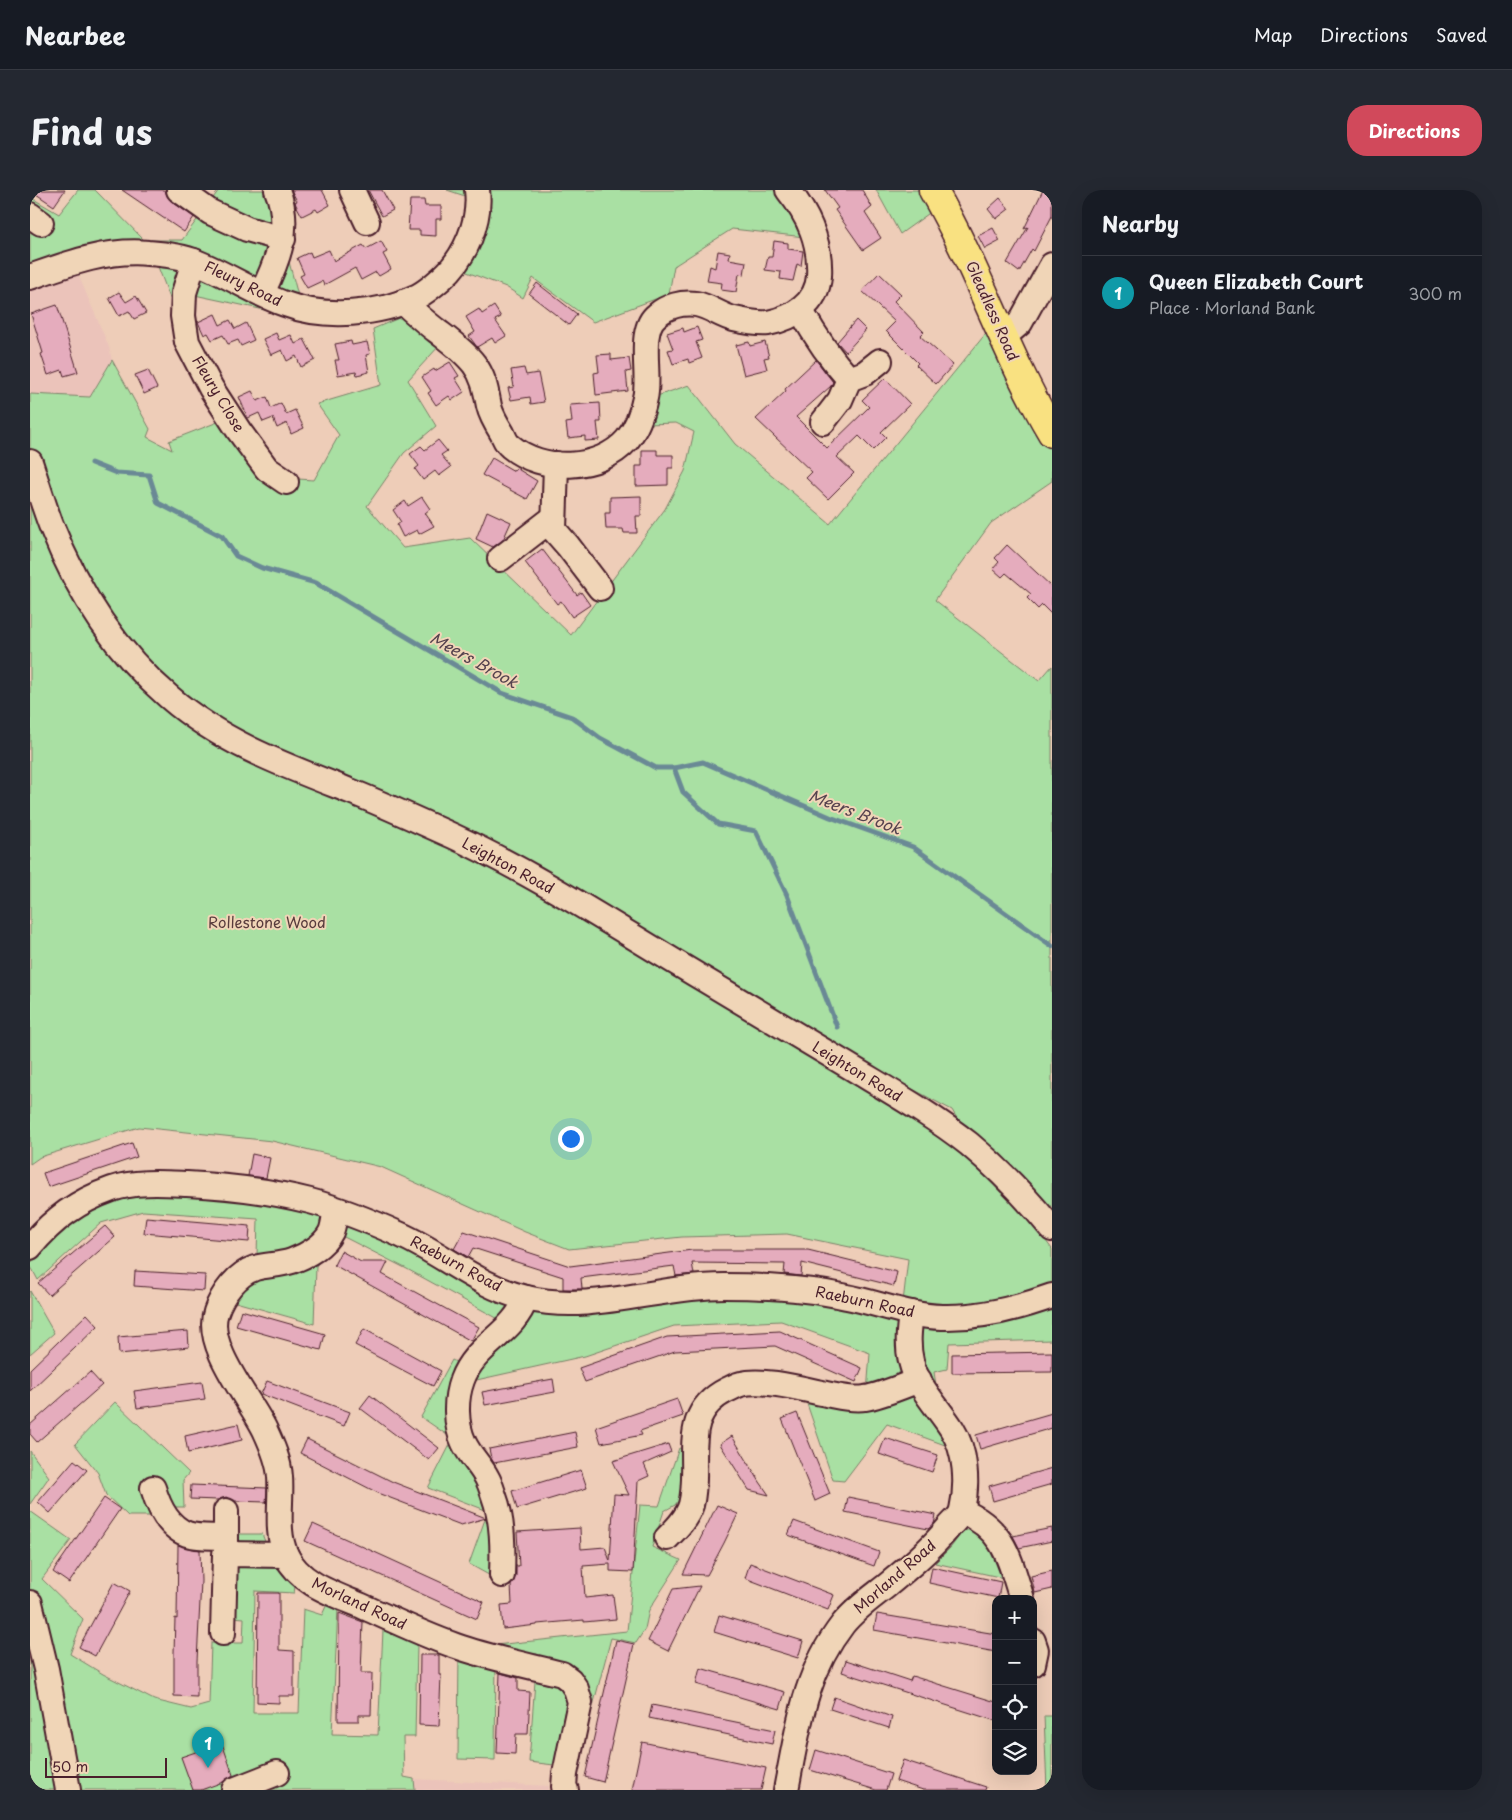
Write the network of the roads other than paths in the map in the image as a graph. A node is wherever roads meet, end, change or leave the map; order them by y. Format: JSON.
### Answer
{"nodes":[{"id":1,"x":179,"y":190,"type":"edge"},
{"id":2,"x":277,"y":190,"type":"edge"},
{"id":3,"x":352,"y":190,"type":"edge"},
{"id":4,"x":477,"y":190,"type":"edge"},
{"id":5,"x":788,"y":190,"type":"edge"},
{"id":6,"x":933,"y":190,"type":"edge"},
{"id":7,"x":367,"y":222,"type":"dead end"},
{"id":8,"x":283,"y":239,"type":"junction"},
{"id":9,"x":194,"y":261,"type":"junction"},
{"id":10,"x":1052,"y":266,"type":"edge"},
{"id":11,"x":30,"y":277,"type":"edge"},
{"id":12,"x":262,"y":294,"type":"junction"},
{"id":13,"x":403,"y":302,"type":"junction"},
{"id":14,"x":801,"y":311,"type":"junction"},
{"id":15,"x":1002,"y":336,"type":"junction"},
{"id":16,"x":880,"y":361,"type":"dead end"},
{"id":17,"x":849,"y":379,"type":"junction"},
{"id":18,"x":823,"y":422,"type":"dead end"},
{"id":19,"x":1052,"y":433,"type":"edge"},
{"id":20,"x":30,"y":462,"type":"edge"},
{"id":21,"x":556,"y":464,"type":"junction"},
{"id":22,"x":286,"y":482,"type":"dead end"},
{"id":23,"x":554,"y":518,"type":"junction"},
{"id":24,"x":500,"y":560,"type":"dead end"},
{"id":25,"x":600,"y":588,"type":"dead end"},
{"id":26,"x":1043,"y":1202,"type":"edge"},
{"id":27,"x":336,"y":1210,"type":"junction"},
{"id":28,"x":1052,"y":1229,"type":"edge"},
{"id":29,"x":30,"y":1247,"type":"edge"},
{"id":30,"x":1052,"y":1296,"type":"edge"},
{"id":31,"x":526,"y":1298,"type":"junction"},
{"id":32,"x":910,"y":1313,"type":"junction"},
{"id":33,"x":918,"y":1380,"type":"junction"},
{"id":34,"x":153,"y":1488,"type":"dead end"},
{"id":35,"x":226,"y":1511,"type":"dead end"},
{"id":36,"x":962,"y":1511,"type":"junction"},
{"id":37,"x":667,"y":1538,"type":"dead end"},
{"id":38,"x":226,"y":1545,"type":"junction"},
{"id":39,"x":286,"y":1555,"type":"junction"},
{"id":40,"x":502,"y":1574,"type":"dead end"},
{"id":41,"x":1021,"y":1595,"type":"edge"},
{"id":42,"x":30,"y":1603,"type":"edge"},
{"id":43,"x":223,"y":1633,"type":"dead end"},
{"id":44,"x":277,"y":1773,"type":"dead end"},
{"id":45,"x":68,"y":1790,"type":"edge"},
{"id":46,"x":234,"y":1790,"type":"edge"},
{"id":47,"x":566,"y":1790,"type":"edge"},
{"id":48,"x":786,"y":1790,"type":"edge"}],
"edges":[{"from":1,"to":8,"type":"street"},
{"from":2,"to":8,"type":"street"},
{"from":3,"to":7,"type":"street"},
{"from":4,"to":13,"type":"street","name":"Fleury Road"},
{"from":5,"to":14,"type":"street"},
{"from":6,"to":15,"type":"main road","name":"Gleadless Road"},
{"from":8,"to":12,"type":"street"},
{"from":9,"to":11,"type":"street","name":"Fleury Road"},
{"from":9,"to":12,"type":"street","name":"Fleury Road"},
{"from":9,"to":22,"type":"street","name":"Fleury Close"},
{"from":10,"to":15,"type":"street"},
{"from":12,"to":13,"type":"street","name":"Fleury Road"},
{"from":13,"to":21,"type":"street"},
{"from":14,"to":17,"type":"street"},
{"from":14,"to":21,"type":"street"},
{"from":15,"to":19,"type":"main road","name":"Gleadless Road"},
{"from":16,"to":17,"type":"street"},
{"from":17,"to":18,"type":"street"},
{"from":20,"to":26,"type":"street","name":"Leighton Road"},
{"from":21,"to":23,"type":"street"},
{"from":23,"to":24,"type":"street"},
{"from":23,"to":25,"type":"street"},
{"from":26,"to":28,"type":"street","name":"Leighton Road"},
{"from":27,"to":29,"type":"street","name":"Raeburn Road"},
{"from":27,"to":31,"type":"street","name":"Raeburn Road"},
{"from":27,"to":39,"type":"street","name":"Morland Road"},
{"from":30,"to":32,"type":"street","name":"Raeburn Road"},
{"from":31,"to":32,"type":"street","name":"Raeburn Road"},
{"from":31,"to":40,"type":"street"},
{"from":32,"to":33,"type":"street"},
{"from":33,"to":36,"type":"street"},
{"from":33,"to":37,"type":"street"},
{"from":34,"to":38,"type":"street"},
{"from":35,"to":38,"type":"street"},
{"from":36,"to":41,"type":"street"},
{"from":36,"to":48,"type":"street","name":"Morland Road"},
{"from":38,"to":39,"type":"street"},
{"from":38,"to":43,"type":"street"},
{"from":39,"to":47,"type":"street","name":"Morland Road"},
{"from":42,"to":45,"type":"street"},
{"from":44,"to":46,"type":"street"}]}
